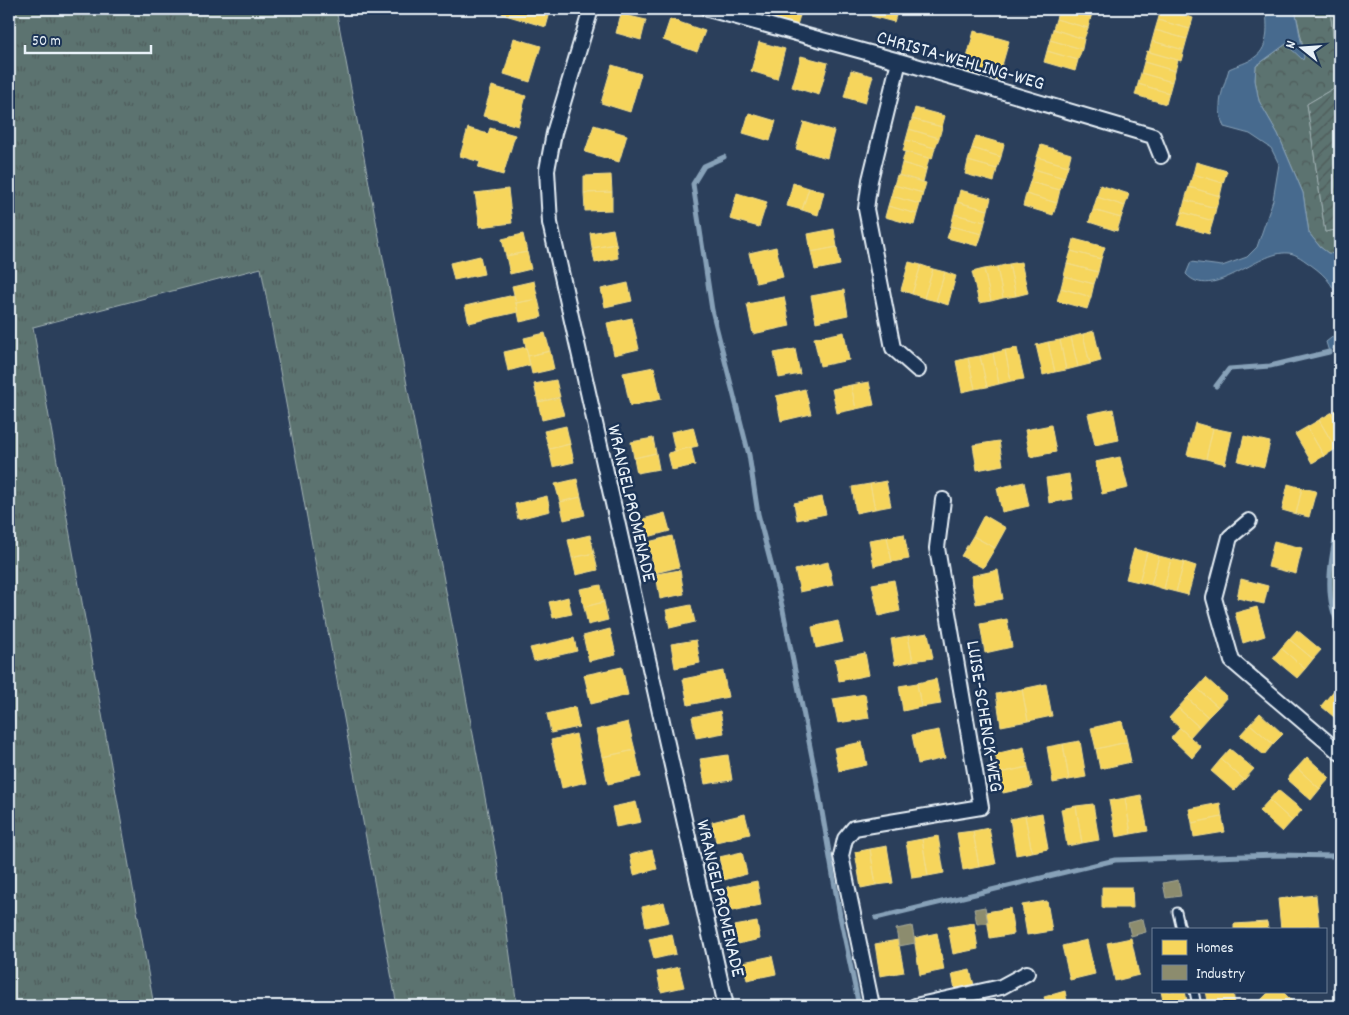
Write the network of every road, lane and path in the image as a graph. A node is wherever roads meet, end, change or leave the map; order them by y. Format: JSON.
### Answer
{"nodes":[{"id":1,"x":591,"y":9,"type":"edge"},
{"id":2,"x":708,"y":9,"type":"edge"},
{"id":3,"x":899,"y":61,"type":"junction"},
{"id":4,"x":1161,"y":156,"type":"dead end"},
{"id":5,"x":918,"y":370,"type":"dead end"},
{"id":6,"x":943,"y":500,"type":"dead end"},
{"id":7,"x":1249,"y":521,"type":"dead end"},
{"id":8,"x":1340,"y":753,"type":"edge"},
{"id":9,"x":1177,"y":912,"type":"dead end"},
{"id":10,"x":1181,"y":928,"type":"edge"},
{"id":11,"x":1027,"y":973,"type":"dead end"},
{"id":12,"x":1194,"y":992,"type":"edge"},
{"id":13,"x":726,"y":1006,"type":"edge"},
{"id":14,"x":872,"y":1006,"type":"edge"},
{"id":15,"x":915,"y":1006,"type":"edge"},
{"id":16,"x":1197,"y":1006,"type":"edge"}],
"edges":[{"from":1,"to":13,"type":"street","name":"WRANGELPROMENADE"},
{"from":2,"to":3,"type":"street","name":"CHRISTA-WEHLING-WEG"},
{"from":3,"to":4,"type":"street","name":"CHRISTA-WEHLING-WEG"},
{"from":3,"to":5,"type":"street"},
{"from":6,"to":14,"type":"street","name":"LUISE-SCHENCK-WEG"},
{"from":7,"to":8,"type":"street"},
{"from":9,"to":10,"type":"lane"},
{"from":11,"to":15,"type":"street"},
{"from":12,"to":16,"type":"lane"}]}
